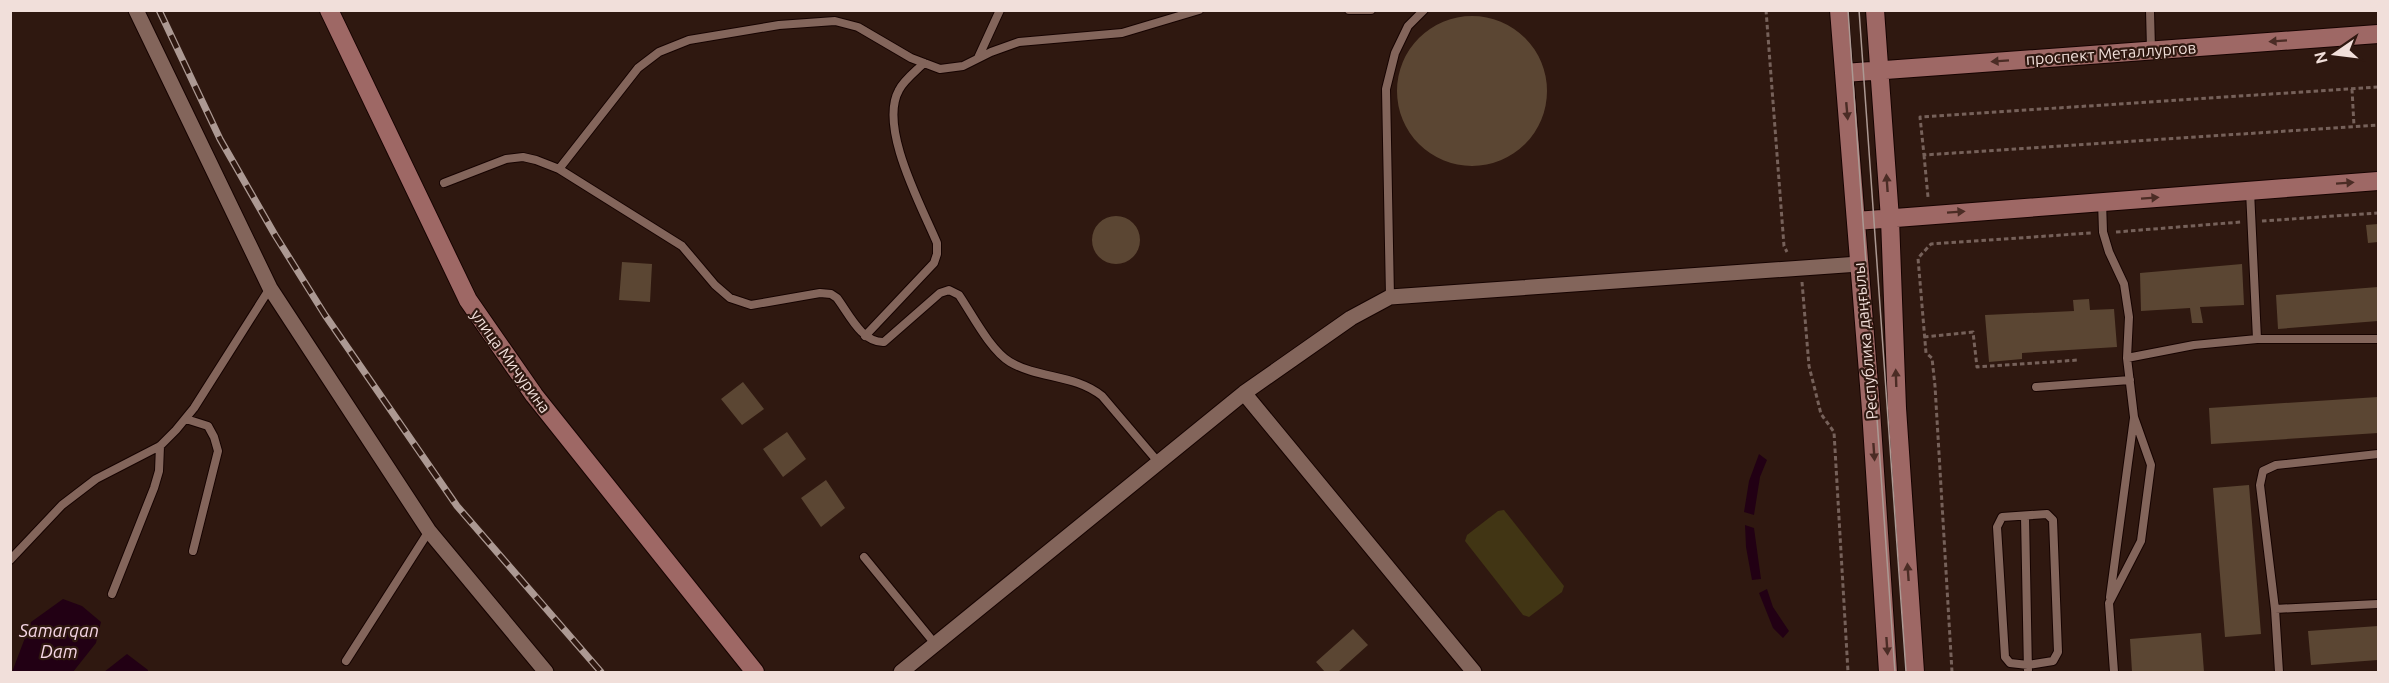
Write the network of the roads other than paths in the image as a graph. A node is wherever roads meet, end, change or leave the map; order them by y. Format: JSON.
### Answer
{"nodes":[{"id":1,"x":136,"y":10,"type":"edge"},
{"id":2,"x":329,"y":10,"type":"edge"},
{"id":3,"x":1000,"y":10,"type":"edge"},
{"id":4,"x":1199,"y":10,"type":"edge"},
{"id":5,"x":1349,"y":10,"type":"edge"},
{"id":6,"x":1371,"y":10,"type":"edge"},
{"id":7,"x":1424,"y":10,"type":"edge"},
{"id":8,"x":1839,"y":10,"type":"edge"},
{"id":9,"x":1875,"y":10,"type":"edge"},
{"id":10,"x":2150,"y":10,"type":"edge"},
{"id":11,"x":2379,"y":34,"type":"edge"},
{"id":12,"x":2151,"y":50,"type":"junction"},
{"id":13,"x":978,"y":58,"type":"junction"},
{"id":14,"x":924,"y":63,"type":"junction"},
{"id":15,"x":1879,"y":71,"type":"junction"},
{"id":16,"x":1844,"y":73,"type":"junction"},
{"id":17,"x":560,"y":169,"type":"junction"},
{"id":18,"x":2379,"y":181,"type":"edge"},
{"id":19,"x":444,"y":183,"type":"dead end"},
{"id":20,"x":2250,"y":190,"type":"junction"},
{"id":21,"x":2102,"y":201,"type":"junction"},
{"id":22,"x":1890,"y":219,"type":"junction"},
{"id":23,"x":1856,"y":221,"type":"junction"},
{"id":24,"x":1859,"y":264,"type":"junction"},
{"id":25,"x":270,"y":288,"type":"junction"},
{"id":26,"x":1390,"y":297,"type":"junction"},
{"id":27,"x":865,"y":336,"type":"junction"},
{"id":28,"x":2257,"y":339,"type":"junction"},
{"id":29,"x":2379,"y":339,"type":"edge"},
{"id":30,"x":2127,"y":358,"type":"junction"},
{"id":31,"x":2130,"y":380,"type":"junction"},
{"id":32,"x":2036,"y":387,"type":"dead end"},
{"id":33,"x":1244,"y":393,"type":"junction"},
{"id":34,"x":2134,"y":417,"type":"junction"},
{"id":35,"x":186,"y":419,"type":"junction"},
{"id":36,"x":160,"y":446,"type":"junction"},
{"id":37,"x":2379,"y":454,"type":"edge"},
{"id":38,"x":1159,"y":463,"type":"junction"},
{"id":39,"x":2025,"y":516,"type":"junction"},
{"id":40,"x":429,"y":531,"type":"junction"},
{"id":41,"x":193,"y":551,"type":"dead end"},
{"id":42,"x":864,"y":557,"type":"dead end"},
{"id":43,"x":10,"y":560,"type":"edge"},
{"id":44,"x":112,"y":594,"type":"dead end"},
{"id":45,"x":2109,"y":603,"type":"junction"},
{"id":46,"x":2379,"y":604,"type":"edge"},
{"id":47,"x":2275,"y":609,"type":"junction"},
{"id":48,"x":936,"y":645,"type":"junction"},
{"id":49,"x":345,"y":661,"type":"dead end"},
{"id":50,"x":2028,"y":668,"type":"edge"},
{"id":51,"x":546,"y":672,"type":"edge"},
{"id":52,"x":755,"y":672,"type":"edge"},
{"id":53,"x":901,"y":672,"type":"edge"},
{"id":54,"x":1474,"y":672,"type":"edge"},
{"id":55,"x":1888,"y":672,"type":"edge"},
{"id":56,"x":1915,"y":672,"type":"edge"},
{"id":57,"x":2114,"y":672,"type":"edge"},
{"id":58,"x":2279,"y":672,"type":"edge"}],
"edges":[{"from":1,"to":25,"type":"street"},
{"from":2,"to":52,"type":"main road","name":"улица Мичурина"},
{"from":3,"to":13,"type":"lane"},
{"from":4,"to":13,"type":"lane"},
{"from":5,"to":6,"type":"lane"},
{"from":7,"to":26,"type":"lane"},
{"from":8,"to":16,"type":"main road","name":"Республика даңғылы"},
{"from":9,"to":15,"type":"main road","name":"Республика даңғылы"},
{"from":10,"to":12,"type":"lane"},
{"from":11,"to":12,"type":"main road","name":"проспект Металлургов","one_way":true},
{"from":12,"to":15,"type":"main road","name":"проспект Металлургов","one_way":true},
{"from":13,"to":14,"type":"lane"},
{"from":14,"to":17,"type":"lane"},
{"from":14,"to":27,"type":"lane"},
{"from":15,"to":16,"type":"main road","name":"проспект Металлургов"},
{"from":22,"to":15,"type":"main road","name":"Республика даңғылы","one_way":true},
{"from":16,"to":23,"type":"main road","name":"Республика даңғылы","one_way":true},
{"from":17,"to":19,"type":"lane"},
{"from":17,"to":27,"type":"lane"},
{"from":20,"to":18,"type":"main road","one_way":true},
{"from":21,"to":20,"type":"main road","one_way":true},
{"from":20,"to":28,"type":"lane"},
{"from":22,"to":21,"type":"main road","one_way":true},
{"from":21,"to":30,"type":"lane"},
{"from":22,"to":23,"type":"main road"},
{"from":56,"to":22,"type":"main road","name":"Республика даңғылы","one_way":true},
{"from":23,"to":24,"type":"main road","name":"Республика даңғылы"},
{"from":24,"to":26,"type":"street"},
{"from":24,"to":55,"type":"main road","name":"Республика даңғылы","one_way":true},
{"from":25,"to":35,"type":"lane"},
{"from":25,"to":40,"type":"street"},
{"from":26,"to":33,"type":"street"},
{"from":27,"to":38,"type":"lane"},
{"from":28,"to":29,"type":"lane"},
{"from":28,"to":30,"type":"lane"},
{"from":30,"to":31,"type":"lane"},
{"from":31,"to":32,"type":"lane"},
{"from":31,"to":34,"type":"lane"},
{"from":33,"to":38,"type":"street"},
{"from":33,"to":54,"type":"street"},
{"from":34,"to":45,"type":"lane"},
{"from":34,"to":45,"type":"lane"},
{"from":35,"to":36,"type":"lane"},
{"from":35,"to":41,"type":"lane"},
{"from":36,"to":43,"type":"lane"},
{"from":36,"to":44,"type":"lane"},
{"from":37,"to":47,"type":"lane"},
{"from":38,"to":48,"type":"street"},
{"from":39,"to":50,"type":"lane"},
{"from":39,"to":50,"type":"lane"},
{"from":39,"to":50,"type":"lane"},
{"from":40,"to":49,"type":"lane"},
{"from":40,"to":51,"type":"street"},
{"from":42,"to":48,"type":"lane"},
{"from":45,"to":57,"type":"lane"},
{"from":46,"to":47,"type":"lane"},
{"from":47,"to":58,"type":"lane"},
{"from":48,"to":53,"type":"street"}]}
